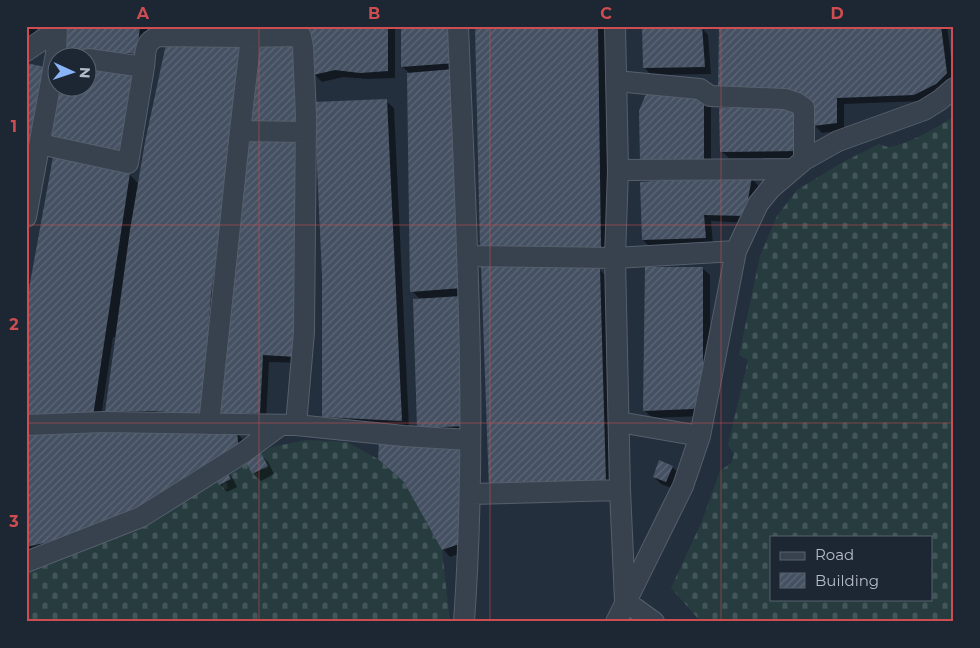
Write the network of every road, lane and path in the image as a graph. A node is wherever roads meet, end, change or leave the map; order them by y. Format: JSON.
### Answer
{"nodes":[{"id":1,"x":458,"y":26,"type":"edge"},
{"id":2,"x":615,"y":26,"type":"edge"},
{"id":3,"x":57,"y":28,"type":"edge"},
{"id":4,"x":251,"y":37,"type":"junction"},
{"id":5,"x":56,"y":48,"type":"edge"},
{"id":6,"x":26,"y":51,"type":"edge"},
{"id":7,"x":98,"y":60,"type":"edge"},
{"id":8,"x":144,"y":67,"type":"junction"},
{"id":9,"x":616,"y":81,"type":"junction"},
{"id":10,"x":954,"y":88,"type":"edge"},
{"id":11,"x":48,"y":98,"type":"edge"},
{"id":12,"x":240,"y":131,"type":"junction"},
{"id":13,"x":306,"y":132,"type":"junction"},
{"id":14,"x":40,"y":144,"type":"junction"},
{"id":15,"x":798,"y":164,"type":"junction"},
{"id":16,"x":618,"y":170,"type":"junction"},
{"id":17,"x":26,"y":217,"type":"edge"},
{"id":18,"x":736,"y":251,"type":"junction"},
{"id":19,"x":466,"y":256,"type":"junction"},
{"id":20,"x":615,"y":258,"type":"junction"},
{"id":21,"x":619,"y":422,"type":"junction"},
{"id":22,"x":209,"y":424,"type":"junction"},
{"id":23,"x":288,"y":425,"type":"junction"},
{"id":24,"x":26,"y":426,"type":"edge"},
{"id":25,"x":700,"y":436,"type":"junction"},
{"id":26,"x":470,"y":440,"type":"junction"},
{"id":27,"x":620,"y":490,"type":"junction"},
{"id":28,"x":470,"y":494,"type":"junction"},
{"id":29,"x":26,"y":562,"type":"edge"},
{"id":30,"x":625,"y":601,"type":"junction"},
{"id":31,"x":464,"y":622,"type":"edge"},
{"id":32,"x":616,"y":622,"type":"edge"},
{"id":33,"x":654,"y":622,"type":"edge"}],
"edges":[{"from":1,"to":19,"type":"street"},
{"from":2,"to":9,"type":"street"},
{"from":3,"to":5,"type":"street"},
{"from":3,"to":6,"type":"street"},
{"from":4,"to":8,"type":"street"},
{"from":4,"to":12,"type":"street"},
{"from":4,"to":13,"type":"street"},
{"from":7,"to":8,"type":"street"},
{"from":8,"to":14,"type":"street"},
{"from":9,"to":15,"type":"street"},
{"from":9,"to":16,"type":"street"},
{"from":10,"to":15,"type":"street"},
{"from":11,"to":14,"type":"street"},
{"from":12,"to":13,"type":"street"},
{"from":12,"to":22,"type":"street"},
{"from":13,"to":23,"type":"street"},
{"from":14,"to":17,"type":"street"},
{"from":15,"to":16,"type":"street"},
{"from":15,"to":18,"type":"street"},
{"from":16,"to":20,"type":"street"},
{"from":18,"to":20,"type":"street"},
{"from":18,"to":25,"type":"street"},
{"from":19,"to":20,"type":"street"},
{"from":19,"to":26,"type":"street"},
{"from":20,"to":21,"type":"street"},
{"from":21,"to":25,"type":"street"},
{"from":21,"to":27,"type":"street"},
{"from":22,"to":23,"type":"street"},
{"from":22,"to":24,"type":"street"},
{"from":23,"to":26,"type":"street"},
{"from":23,"to":29,"type":"street"},
{"from":25,"to":30,"type":"street"},
{"from":26,"to":28,"type":"street"},
{"from":27,"to":28,"type":"street"},
{"from":27,"to":30,"type":"street"},
{"from":28,"to":31,"type":"street"},
{"from":30,"to":32,"type":"street"},
{"from":30,"to":33,"type":"street"}]}
